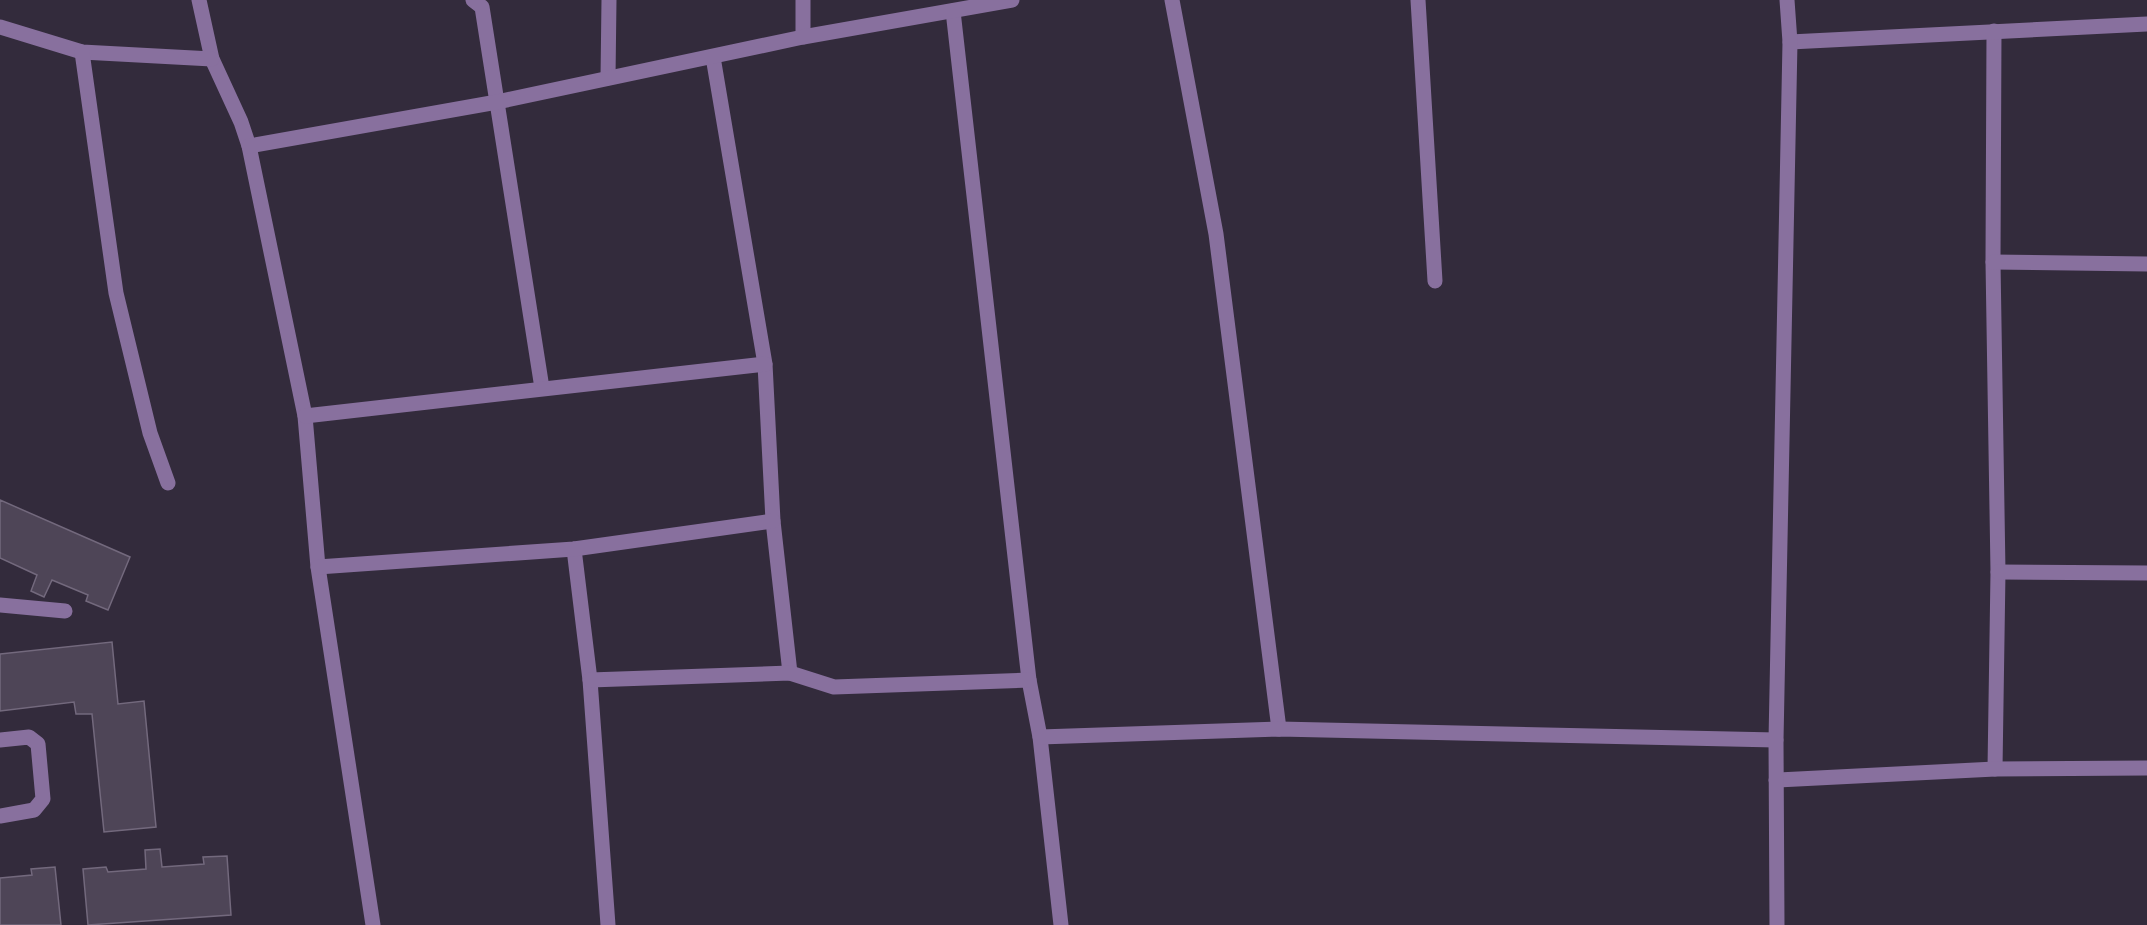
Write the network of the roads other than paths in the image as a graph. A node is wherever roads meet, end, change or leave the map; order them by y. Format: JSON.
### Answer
{"nodes":[{"id":1,"x":199,"y":0,"type":"edge"},
{"id":2,"x":473,"y":0,"type":"edge"},
{"id":3,"x":609,"y":0,"type":"edge"},
{"id":4,"x":803,"y":0,"type":"edge"},
{"id":5,"x":1012,"y":0,"type":"edge"},
{"id":6,"x":1172,"y":0,"type":"edge"},
{"id":7,"x":1418,"y":0,"type":"edge"},
{"id":8,"x":1787,"y":0,"type":"edge"},
{"id":9,"x":953,"y":11,"type":"junction"},
{"id":10,"x":2147,"y":24,"type":"edge"},
{"id":11,"x":0,"y":27,"type":"edge"},
{"id":12,"x":1994,"y":32,"type":"junction"},
{"id":13,"x":803,"y":37,"type":"junction"},
{"id":14,"x":1790,"y":42,"type":"junction"},
{"id":15,"x":82,"y":52,"type":"junction"},
{"id":16,"x":712,"y":57,"type":"junction"},
{"id":17,"x":212,"y":59,"type":"junction"},
{"id":18,"x":608,"y":78,"type":"junction"},
{"id":19,"x":497,"y":102,"type":"junction"},
{"id":20,"x":249,"y":146,"type":"junction"},
{"id":21,"x":1993,"y":262,"type":"junction"},
{"id":22,"x":2147,"y":264,"type":"edge"},
{"id":23,"x":1435,"y":281,"type":"dead end"},
{"id":24,"x":765,"y":364,"type":"junction"},
{"id":25,"x":542,"y":388,"type":"junction"},
{"id":26,"x":305,"y":416,"type":"junction"},
{"id":27,"x":168,"y":483,"type":"dead end"},
{"id":28,"x":774,"y":521,"type":"junction"},
{"id":29,"x":574,"y":549,"type":"junction"},
{"id":30,"x":318,"y":567,"type":"junction"},
{"id":31,"x":1998,"y":572,"type":"junction"},
{"id":32,"x":2147,"y":573,"type":"edge"},
{"id":33,"x":0,"y":605,"type":"edge"},
{"id":34,"x":65,"y":611,"type":"dead end"},
{"id":35,"x":790,"y":673,"type":"junction"},
{"id":36,"x":590,"y":680,"type":"junction"},
{"id":37,"x":1029,"y":680,"type":"junction"},
{"id":38,"x":1280,"y":729,"type":"junction"},
{"id":39,"x":1040,"y":737,"type":"junction"},
{"id":40,"x":0,"y":740,"type":"edge"},
{"id":41,"x":1776,"y":740,"type":"junction"},
{"id":42,"x":2147,"y":768,"type":"edge"},
{"id":43,"x":1995,"y":769,"type":"junction"},
{"id":44,"x":1776,"y":780,"type":"junction"},
{"id":45,"x":0,"y":816,"type":"edge"},
{"id":46,"x":373,"y":925,"type":"edge"},
{"id":47,"x":608,"y":925,"type":"edge"},
{"id":48,"x":1060,"y":925,"type":"edge"},
{"id":49,"x":1777,"y":925,"type":"edge"}],
"edges":[{"from":1,"to":17,"type":"street"},
{"from":2,"to":19,"type":"street"},
{"from":3,"to":18,"type":"street"},
{"from":4,"to":13,"type":"street"},
{"from":5,"to":9,"type":"street"},
{"from":6,"to":38,"type":"street"},
{"from":7,"to":23,"type":"street"},
{"from":8,"to":14,"type":"street"},
{"from":9,"to":13,"type":"street"},
{"from":9,"to":37,"type":"street"},
{"from":10,"to":12,"type":"street"},
{"from":11,"to":15,"type":"street"},
{"from":12,"to":14,"type":"street"},
{"from":12,"to":21,"type":"street"},
{"from":13,"to":16,"type":"street"},
{"from":14,"to":41,"type":"street"},
{"from":15,"to":17,"type":"street"},
{"from":15,"to":27,"type":"street"},
{"from":16,"to":18,"type":"street"},
{"from":16,"to":24,"type":"street"},
{"from":17,"to":20,"type":"street"},
{"from":18,"to":19,"type":"street"},
{"from":19,"to":20,"type":"street"},
{"from":19,"to":25,"type":"street"},
{"from":20,"to":26,"type":"street"},
{"from":21,"to":22,"type":"street"},
{"from":21,"to":31,"type":"street"},
{"from":24,"to":25,"type":"street"},
{"from":24,"to":28,"type":"street"},
{"from":25,"to":26,"type":"street"},
{"from":26,"to":30,"type":"street"},
{"from":28,"to":29,"type":"street"},
{"from":28,"to":35,"type":"street"},
{"from":29,"to":30,"type":"street"},
{"from":29,"to":36,"type":"street"},
{"from":30,"to":46,"type":"street"},
{"from":31,"to":32,"type":"street"},
{"from":31,"to":43,"type":"street"},
{"from":33,"to":34,"type":"street"},
{"from":35,"to":36,"type":"street"},
{"from":35,"to":37,"type":"street"},
{"from":36,"to":47,"type":"street"},
{"from":37,"to":39,"type":"street"},
{"from":38,"to":39,"type":"street"},
{"from":38,"to":41,"type":"street"},
{"from":39,"to":48,"type":"street"},
{"from":40,"to":45,"type":"street"},
{"from":41,"to":44,"type":"street"},
{"from":42,"to":43,"type":"street"},
{"from":43,"to":44,"type":"street"},
{"from":44,"to":49,"type":"street"}]}
